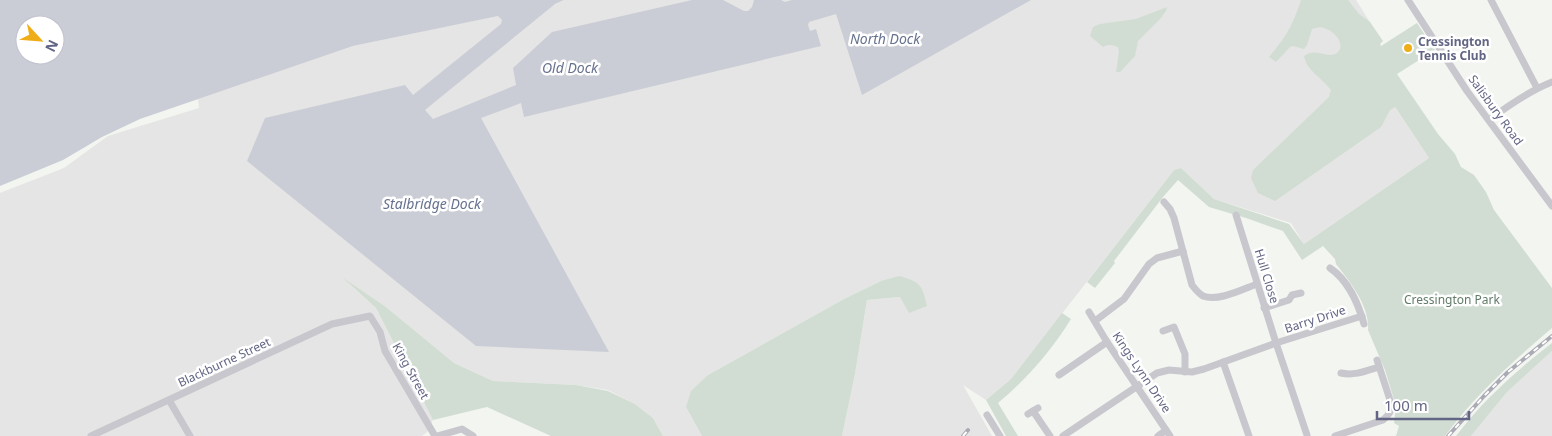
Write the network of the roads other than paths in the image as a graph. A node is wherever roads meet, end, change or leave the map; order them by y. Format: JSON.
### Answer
{"nodes":[{"id":1,"x":1408,"y":0,"type":"edge"},
{"id":2,"x":1491,"y":0,"type":"edge"},
{"id":3,"x":1552,"y":82,"type":"edge"},
{"id":4,"x":1537,"y":88,"type":"junction"},
{"id":5,"x":1489,"y":120,"type":"junction"},
{"id":6,"x":1164,"y":202,"type":"dead end"},
{"id":7,"x":1552,"y":206,"type":"edge"},
{"id":8,"x":1236,"y":215,"type":"dead end"},
{"id":9,"x":1183,"y":252,"type":"junction"},
{"id":10,"x":1330,"y":268,"type":"dead end"},
{"id":11,"x":1257,"y":284,"type":"junction"},
{"id":12,"x":1301,"y":293,"type":"dead end"},
{"id":13,"x":1264,"y":308,"type":"junction"},
{"id":14,"x":1089,"y":312,"type":"dead end"},
{"id":15,"x":370,"y":316,"type":"joint"},
{"id":16,"x":1362,"y":316,"type":"junction"},
{"id":17,"x":1095,"y":321,"type":"junction"},
{"id":18,"x":1364,"y":324,"type":"dead end"},
{"id":19,"x":1163,"y":331,"type":"dead end"},
{"id":20,"x":1107,"y":342,"type":"junction"},
{"id":21,"x":1276,"y":343,"type":"junction"},
{"id":22,"x":1223,"y":362,"type":"junction"},
{"id":23,"x":1185,"y":372,"type":"junction"},
{"id":24,"x":1059,"y":375,"type":"dead end"},
{"id":25,"x":1348,"y":383,"type":"dead end"},
{"id":26,"x":1137,"y":386,"type":"junction"},
{"id":27,"x":169,"y":400,"type":"junction"},
{"id":28,"x":1033,"y":411,"type":"dead end"},
{"id":29,"x":987,"y":415,"type":"dead end"},
{"id":30,"x":1168,"y":433,"type":"edge"},
{"id":31,"x":1309,"y":435,"type":"edge"},
{"id":32,"x":91,"y":436,"type":"edge"},
{"id":33,"x":190,"y":436,"type":"edge"},
{"id":34,"x":436,"y":436,"type":"edge"},
{"id":35,"x":472,"y":436,"type":"edge"},
{"id":36,"x":1000,"y":436,"type":"edge"},
{"id":37,"x":1050,"y":436,"type":"edge"},
{"id":38,"x":1063,"y":436,"type":"edge"},
{"id":39,"x":1158,"y":436,"type":"edge"},
{"id":40,"x":1249,"y":436,"type":"edge"},
{"id":41,"x":1335,"y":436,"type":"edge"}],
"edges":[{"from":1,"to":5,"type":"street","name":"Salisbury Road"},
{"from":2,"to":4,"type":"street"},
{"from":3,"to":4,"type":"street"},
{"from":4,"to":5,"type":"street"},
{"from":5,"to":7,"type":"street","name":"Salisbury Road"},
{"from":6,"to":9,"type":"street"},
{"from":8,"to":11,"type":"street","name":"Hull Close"},
{"from":9,"to":11,"type":"street"},
{"from":9,"to":17,"type":"street"},
{"from":10,"to":16,"type":"street","name":"Barry Drive"},
{"from":11,"to":13,"type":"street","name":"Hull Close"},
{"from":12,"to":13,"type":"street"},
{"from":13,"to":21,"type":"street","name":"Hull Close"},
{"from":14,"to":17,"type":"street","name":"Kings Lynn Drive"},
{"from":15,"to":27,"type":"street","name":"Blackburne Street"},
{"from":15,"to":34,"type":"street","name":"King Street"},
{"from":16,"to":18,"type":"street","name":"Barry Drive"},
{"from":16,"to":21,"type":"street","name":"Barry Drive"},
{"from":17,"to":20,"type":"street","name":"Kings Lynn Drive"},
{"from":19,"to":23,"type":"street"},
{"from":20,"to":24,"type":"street"},
{"from":20,"to":26,"type":"street","name":"Kings Lynn Drive"},
{"from":21,"to":22,"type":"street","name":"Barry Drive"},
{"from":21,"to":31,"type":"street","name":"Hull Close"},
{"from":22,"to":23,"type":"street","name":"Barry Drive"},
{"from":22,"to":40,"type":"street"},
{"from":23,"to":26,"type":"street","name":"Barry Drive"},
{"from":25,"to":41,"type":"street"},
{"from":26,"to":30,"type":"street","name":"Kings Lynn Drive"},
{"from":26,"to":38,"type":"street","name":"Barry Drive"},
{"from":27,"to":32,"type":"street","name":"Blackburne Street"},
{"from":27,"to":33,"type":"street"},
{"from":28,"to":37,"type":"street"},
{"from":29,"to":36,"type":"street"},
{"from":30,"to":39,"type":"street"},
{"from":34,"to":35,"type":"street"}]}
